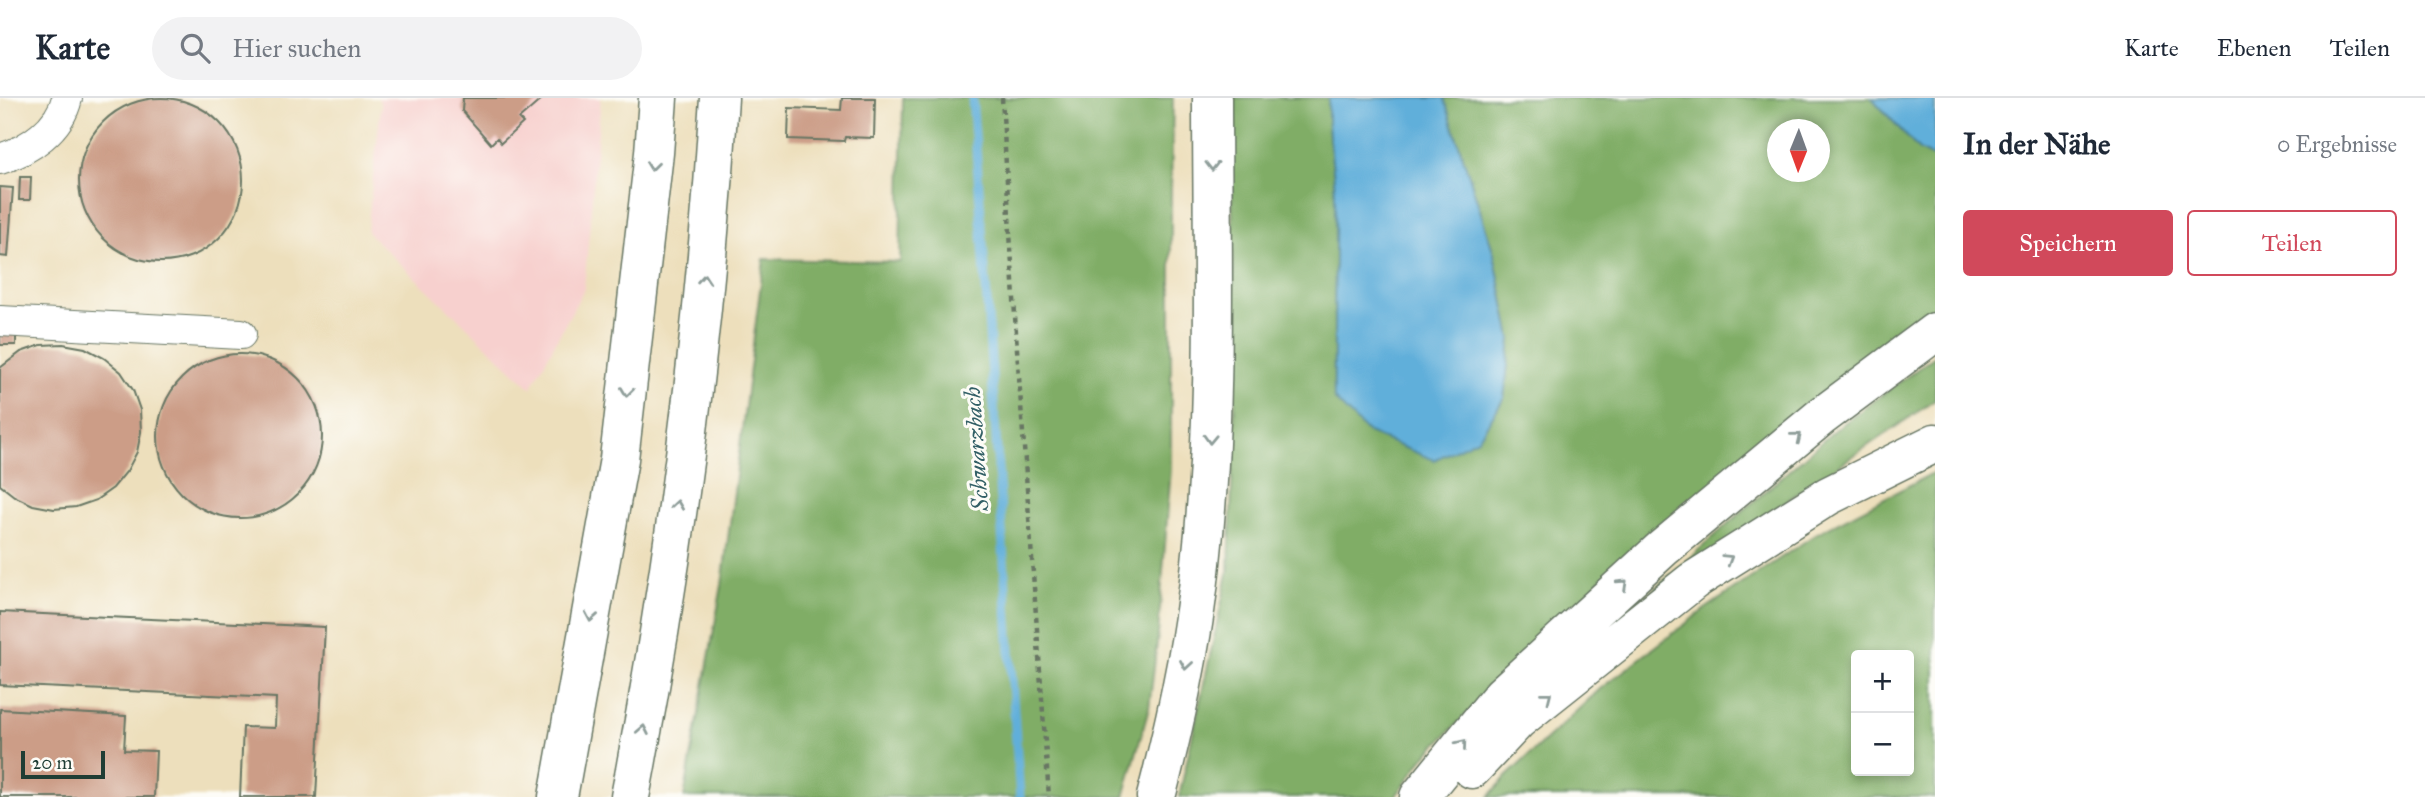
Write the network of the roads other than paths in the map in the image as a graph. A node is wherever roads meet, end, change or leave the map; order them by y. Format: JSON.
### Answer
{"nodes":[{"id":1,"x":67,"y":98,"type":"edge"},
{"id":2,"x":658,"y":98,"type":"edge"},
{"id":3,"x":719,"y":98,"type":"edge"},
{"id":4,"x":1212,"y":98,"type":"edge"},
{"id":5,"x":0,"y":159,"type":"edge"},
{"id":6,"x":0,"y":321,"type":"edge"},
{"id":7,"x":1935,"y":332,"type":"edge"},
{"id":8,"x":241,"y":334,"type":"dead end"},
{"id":9,"x":1935,"y":443,"type":"edge"},
{"id":10,"x":558,"y":797,"type":"edge"},
{"id":11,"x":630,"y":797,"type":"edge"},
{"id":12,"x":1156,"y":797,"type":"edge"},
{"id":13,"x":1419,"y":797,"type":"edge"},
{"id":14,"x":1448,"y":797,"type":"edge"}],
"edges":[{"from":1,"to":5,"type":"lane"},
{"from":2,"to":10,"type":"highway","one_way":true},
{"from":11,"to":3,"type":"highway","one_way":true},
{"from":4,"to":12,"type":"highway","one_way":true},
{"from":6,"to":8,"type":"lane"},
{"from":13,"to":7,"type":"highway","one_way":true},
{"from":14,"to":9,"type":"highway","one_way":true}]}
